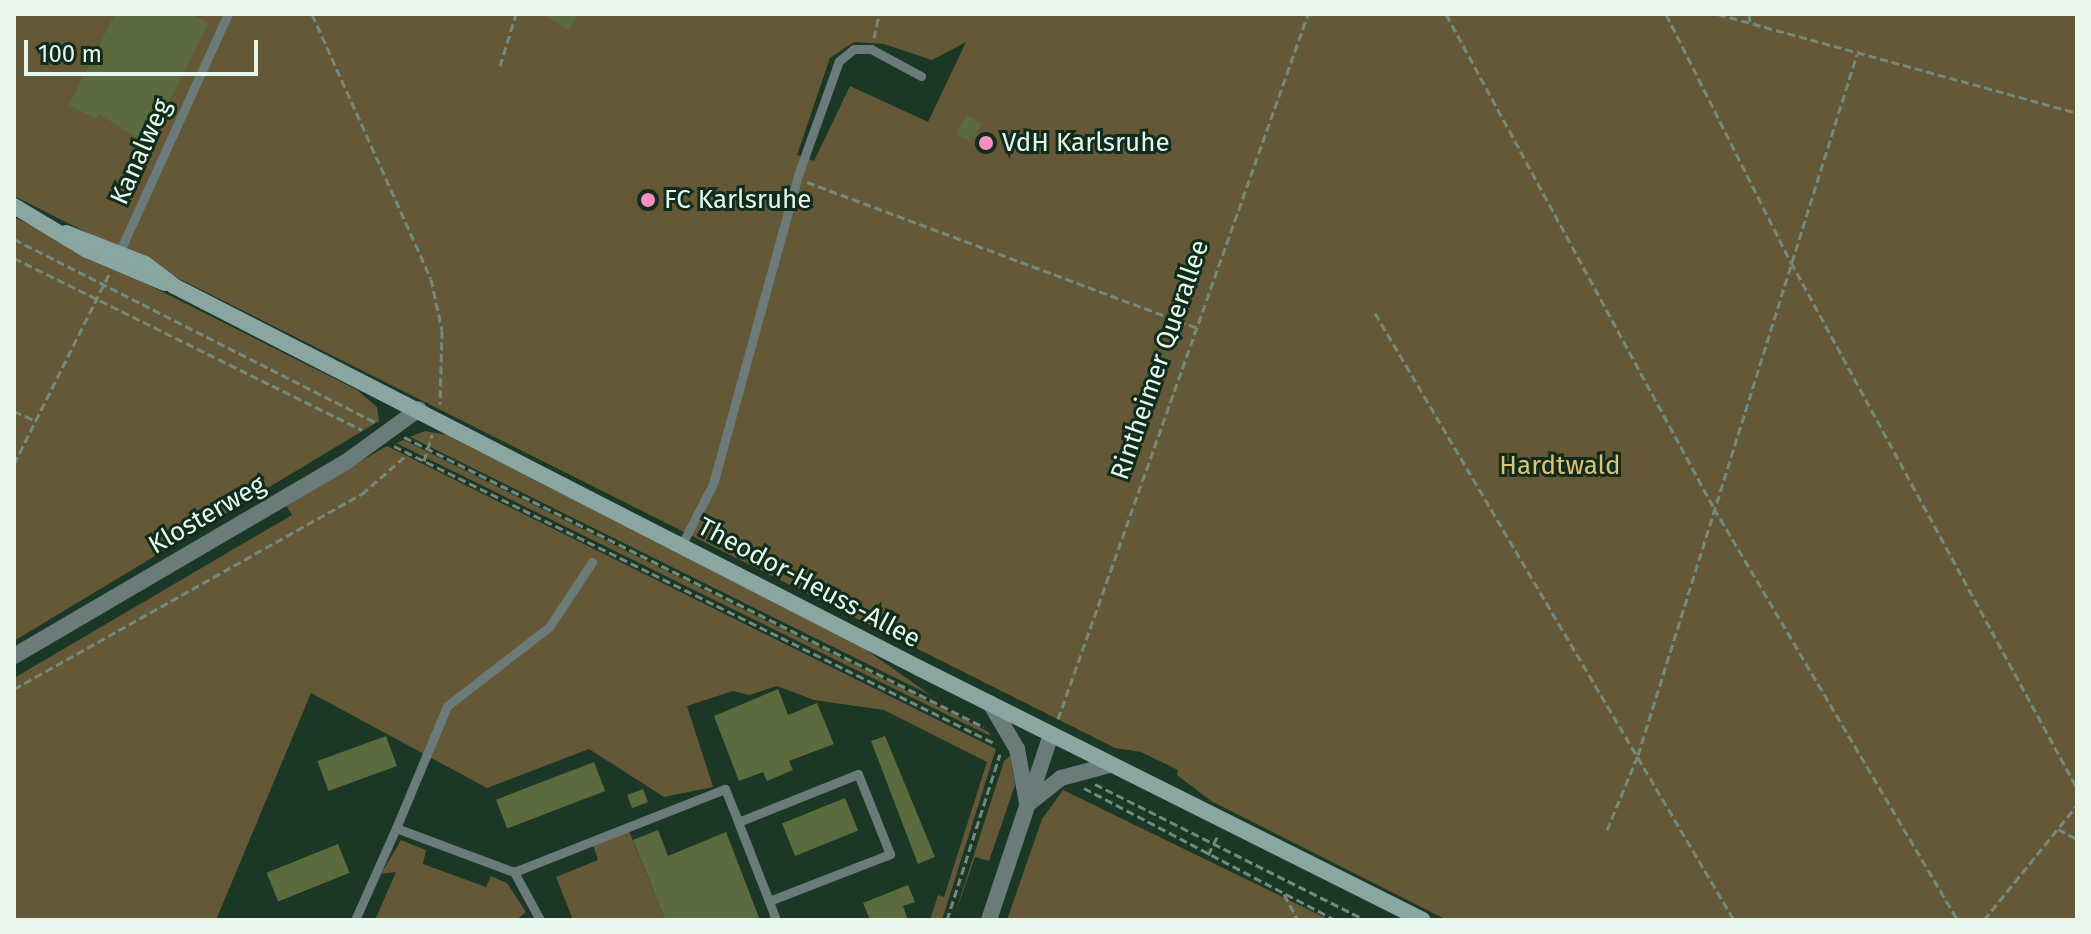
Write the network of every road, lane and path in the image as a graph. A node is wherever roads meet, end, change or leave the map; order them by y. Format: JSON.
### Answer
{"nodes":[{"id":1,"x":228,"y":14,"type":"edge"},
{"id":2,"x":312,"y":14,"type":"edge"},
{"id":3,"x":516,"y":14,"type":"edge"},
{"id":4,"x":879,"y":14,"type":"edge"},
{"id":5,"x":1308,"y":14,"type":"edge"},
{"id":6,"x":1446,"y":14,"type":"edge"},
{"id":7,"x":1666,"y":14,"type":"edge"},
{"id":8,"x":1718,"y":14,"type":"edge"},
{"id":9,"x":1749,"y":14,"type":"edge"},
{"id":10,"x":1750,"y":23,"type":"junction"},
{"id":11,"x":871,"y":49,"type":"junction"},
{"id":12,"x":1857,"y":54,"type":"junction"},
{"id":13,"x":500,"y":66,"type":"dead end"},
{"id":14,"x":921,"y":76,"type":"dead end"},
{"id":15,"x":2077,"y":113,"type":"edge"},
{"id":16,"x":797,"y":178,"type":"junction"},
{"id":17,"x":14,"y":206,"type":"edge"},
{"id":18,"x":14,"y":239,"type":"edge"},
{"id":19,"x":14,"y":258,"type":"edge"},
{"id":20,"x":117,"y":258,"type":"junction"},
{"id":21,"x":1791,"y":262,"type":"junction"},
{"id":22,"x":103,"y":284,"type":"junction"},
{"id":23,"x":96,"y":299,"type":"junction"},
{"id":24,"x":1375,"y":313,"type":"dead end"},
{"id":25,"x":1197,"y":328,"type":"junction"},
{"id":26,"x":419,"y":409,"type":"junction"},
{"id":27,"x":14,"y":411,"type":"edge"},
{"id":28,"x":436,"y":418,"type":"junction"},
{"id":29,"x":36,"y":421,"type":"junction"},
{"id":30,"x":387,"y":435,"type":"junction"},
{"id":31,"x":429,"y":449,"type":"junction"},
{"id":32,"x":409,"y":453,"type":"junction"},
{"id":33,"x":424,"y":461,"type":"junction"},
{"id":34,"x":14,"y":464,"type":"edge"},
{"id":35,"x":1714,"y":508,"type":"junction"},
{"id":36,"x":682,"y":544,"type":"junction"},
{"id":37,"x":592,"y":562,"type":"dead end"},
{"id":38,"x":14,"y":656,"type":"edge"},
{"id":39,"x":14,"y":689,"type":"edge"},
{"id":40,"x":990,"y":703,"type":"junction"},
{"id":41,"x":1054,"y":728,"type":"junction"},
{"id":42,"x":1003,"y":747,"type":"junction"},
{"id":43,"x":1638,"y":755,"type":"junction"},
{"id":44,"x":1110,"y":765,"type":"junction"},
{"id":45,"x":1071,"y":774,"type":"junction"},
{"id":46,"x":2077,"y":788,"type":"edge"},
{"id":47,"x":1096,"y":797,"type":"dead end"},
{"id":48,"x":1027,"y":805,"type":"junction"},
{"id":49,"x":2077,"y":805,"type":"edge"},
{"id":50,"x":738,"y":822,"type":"junction"},
{"id":51,"x":396,"y":828,"type":"junction"},
{"id":52,"x":2058,"y":829,"type":"junction"},
{"id":53,"x":1607,"y":830,"type":"dead end"},
{"id":54,"x":1217,"y":837,"type":"dead end"},
{"id":55,"x":2077,"y":839,"type":"edge"},
{"id":56,"x":1214,"y":844,"type":"junction"},
{"id":57,"x":1208,"y":855,"type":"junction"},
{"id":58,"x":514,"y":872,"type":"junction"},
{"id":59,"x":1284,"y":894,"type":"junction"},
{"id":60,"x":769,"y":901,"type":"junction"},
{"id":61,"x":355,"y":920,"type":"edge"},
{"id":62,"x":540,"y":920,"type":"edge"},
{"id":63,"x":776,"y":920,"type":"edge"},
{"id":64,"x":947,"y":920,"type":"edge"},
{"id":65,"x":989,"y":920,"type":"edge"},
{"id":66,"x":1298,"y":920,"type":"edge"},
{"id":67,"x":1335,"y":920,"type":"edge"},
{"id":68,"x":1365,"y":920,"type":"edge"},
{"id":69,"x":1423,"y":920,"type":"edge"},
{"id":70,"x":1734,"y":920,"type":"edge"},
{"id":71,"x":1958,"y":920,"type":"edge"},
{"id":72,"x":1984,"y":920,"type":"edge"}],
"edges":[{"from":1,"to":20,"type":"lane","name":"Kanalweg"},
{"from":2,"to":28,"type":"path"},
{"from":3,"to":13,"type":"path"},
{"from":4,"to":11,"type":"path"},
{"from":5,"to":25,"type":"path","name":"Rintheimer Querallee"},
{"from":6,"to":35,"type":"path"},
{"from":7,"to":21,"type":"path"},
{"from":8,"to":10,"type":"path"},
{"from":9,"to":10,"type":"path"},
{"from":10,"to":12,"type":"path"},
{"from":11,"to":14,"type":"lane"},
{"from":11,"to":16,"type":"lane"},
{"from":12,"to":15,"type":"path"},
{"from":12,"to":21,"type":"path"},
{"from":16,"to":25,"type":"path"},
{"from":16,"to":36,"type":"lane"},
{"from":17,"to":20,"type":"main road","name":"Theodor-Heuss-Allee"},
{"from":18,"to":22,"type":"path"},
{"from":19,"to":23,"type":"path"},
{"from":20,"to":26,"type":"main road","name":"Theodor-Heuss-Allee"},
{"from":21,"to":35,"type":"path"},
{"from":21,"to":46,"type":"path"},
{"from":22,"to":23,"type":"path"},
{"from":22,"to":30,"type":"path"},
{"from":23,"to":29,"type":"path"},
{"from":23,"to":30,"type":"path"},
{"from":24,"to":43,"type":"path"},
{"from":25,"to":41,"type":"path","name":"Rintheimer Querallee"},
{"from":26,"to":28,"type":"main road","name":"Theodor-Heuss-Allee"},
{"from":26,"to":30,"type":"street","name":"Klosterweg"},
{"from":27,"to":29,"type":"path"},
{"from":28,"to":31,"type":"path"},
{"from":28,"to":36,"type":"main road","name":"Theodor-Heuss-Allee"},
{"from":29,"to":34,"type":"path"},
{"from":30,"to":31,"type":"path"},
{"from":30,"to":32,"type":"path"},
{"from":30,"to":38,"type":"street","name":"Klosterweg"},
{"from":31,"to":33,"type":"path"},
{"from":31,"to":42,"type":"path"},
{"from":32,"to":33,"type":"path"},
{"from":32,"to":39,"type":"path"},
{"from":33,"to":42,"type":"path"},
{"from":35,"to":43,"type":"path"},
{"from":35,"to":71,"type":"path"},
{"from":36,"to":40,"type":"main road","name":"Theodor-Heuss-Allee"},
{"from":37,"to":51,"type":"lane"},
{"from":40,"to":41,"type":"main road","name":"Theodor-Heuss-Allee"},
{"from":40,"to":48,"type":"street"},
{"from":41,"to":44,"type":"main road","name":"Theodor-Heuss-Allee"},
{"from":41,"to":48,"type":"street"},
{"from":42,"to":64,"type":"path"},
{"from":43,"to":53,"type":"path"},
{"from":43,"to":70,"type":"path"},
{"from":44,"to":45,"type":"street"},
{"from":44,"to":69,"type":"main road","name":"Theodor-Heuss-Allee"},
{"from":45,"to":48,"type":"street"},
{"from":45,"to":56,"type":"path"},
{"from":47,"to":57,"type":"path"},
{"from":48,"to":65,"type":"street"},
{"from":49,"to":52,"type":"path"},
{"from":50,"to":58,"type":"lane"},
{"from":50,"to":60,"type":"lane"},
{"from":50,"to":60,"type":"lane"},
{"from":51,"to":58,"type":"lane"},
{"from":51,"to":61,"type":"lane"},
{"from":52,"to":55,"type":"path"},
{"from":52,"to":72,"type":"path"},
{"from":54,"to":56,"type":"path"},
{"from":56,"to":57,"type":"path"},
{"from":56,"to":68,"type":"path"},
{"from":57,"to":59,"type":"path"},
{"from":58,"to":62,"type":"lane"},
{"from":59,"to":66,"type":"path"},
{"from":59,"to":67,"type":"path"},
{"from":60,"to":63,"type":"lane"}]}
